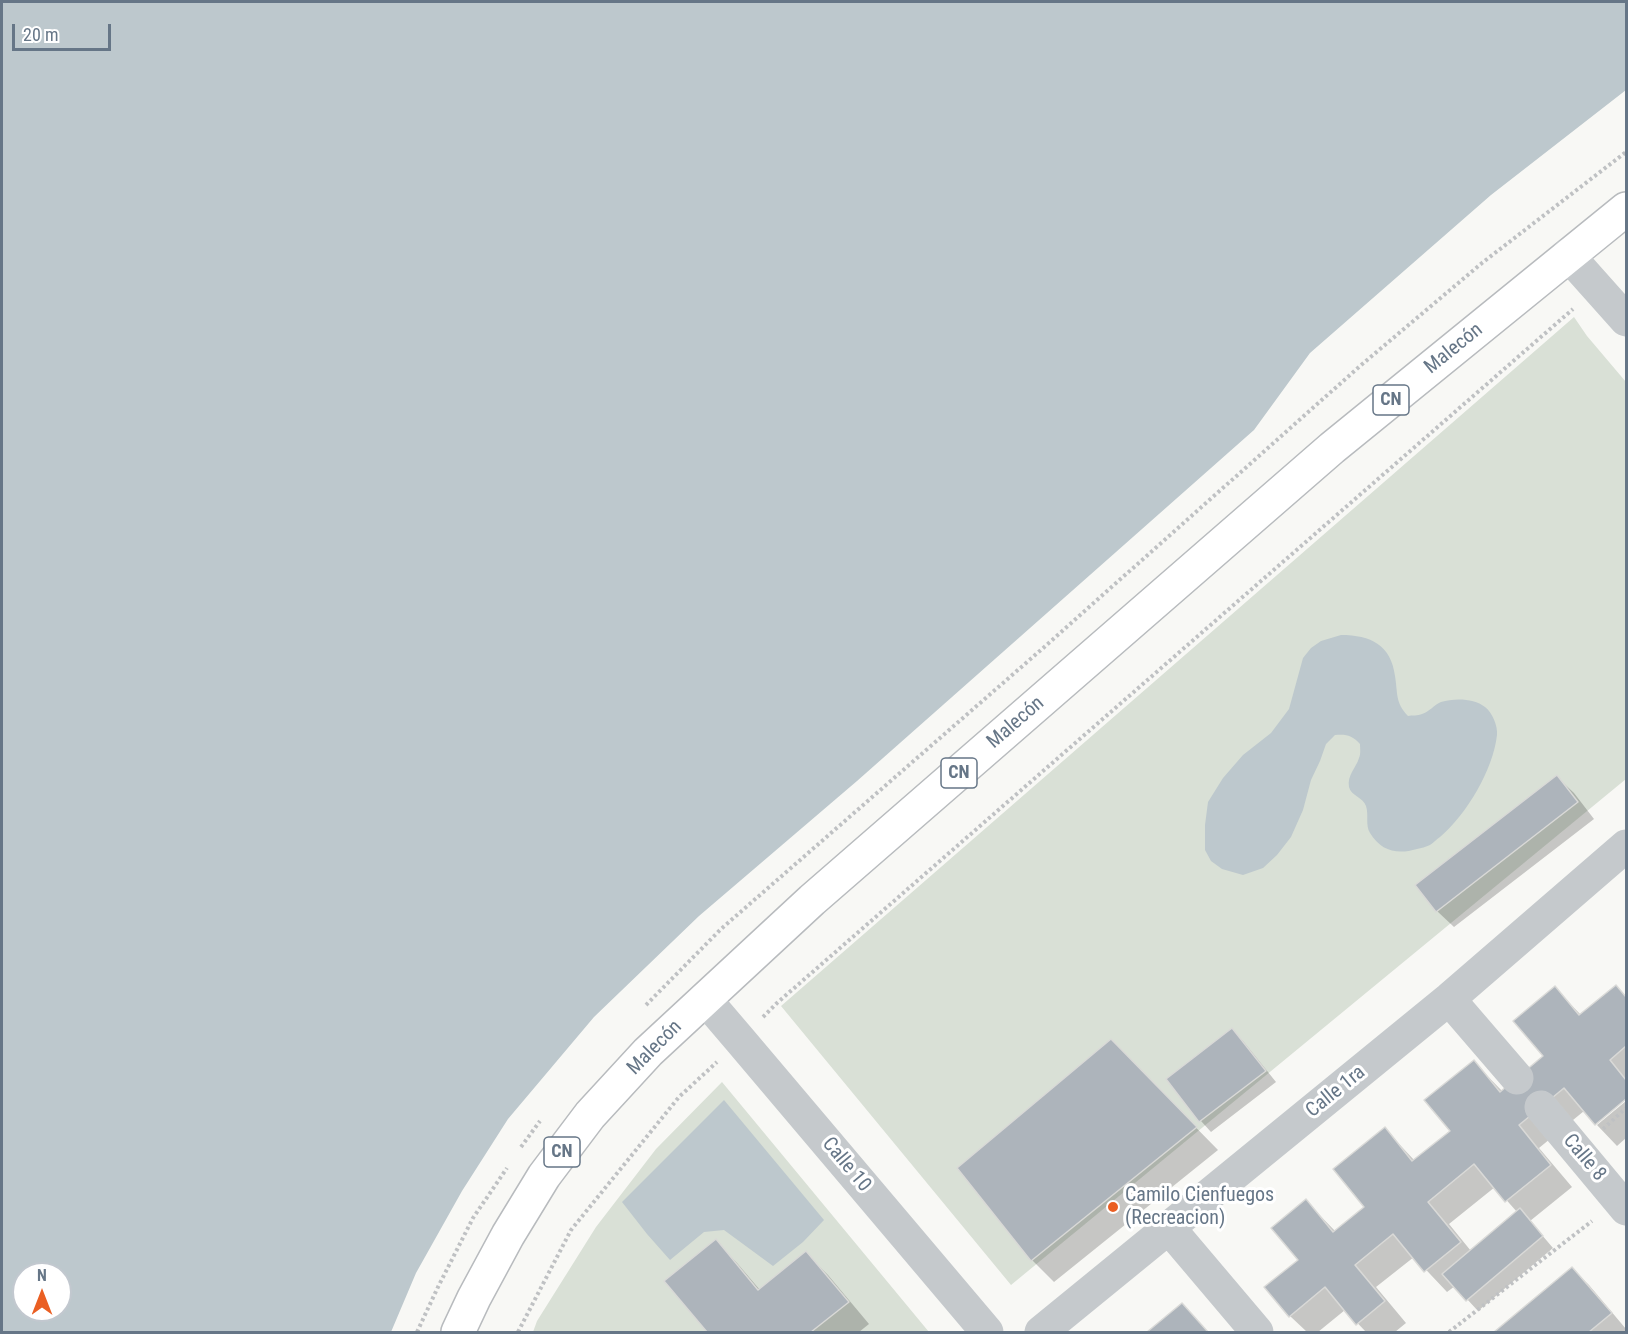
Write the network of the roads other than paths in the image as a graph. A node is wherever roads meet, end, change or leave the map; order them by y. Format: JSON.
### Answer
{"nodes":[{"id":1,"x":1626,"y":209,"type":"edge"},
{"id":2,"x":1568,"y":255,"type":"junction"},
{"id":3,"x":1626,"y":320,"type":"edge"},
{"id":4,"x":1626,"y":846,"type":"edge"},
{"id":5,"x":705,"y":999,"type":"junction"},
{"id":6,"x":1449,"y":999,"type":"junction"},
{"id":7,"x":1517,"y":1078,"type":"dead end"},
{"id":8,"x":1541,"y":1107,"type":"dead end"},
{"id":9,"x":1623,"y":1205,"type":"edge"},
{"id":10,"x":1169,"y":1228,"type":"junction"},
{"id":11,"x":458,"y":1332,"type":"edge"},
{"id":12,"x":987,"y":1332,"type":"edge"},
{"id":13,"x":1041,"y":1332,"type":"edge"},
{"id":14,"x":1257,"y":1332,"type":"edge"}],
"edges":[{"from":1,"to":2,"type":"highway","name":"Malecón","number":"CN"},
{"from":2,"to":3,"type":"street"},
{"from":2,"to":5,"type":"highway","name":"Malecón","number":"CN"},
{"from":4,"to":6,"type":"street","name":"Calle 1ra"},
{"from":5,"to":11,"type":"highway","name":"Malecón","number":"CN"},
{"from":5,"to":12,"type":"street","name":"Calle 10"},
{"from":6,"to":7,"type":"street"},
{"from":6,"to":10,"type":"street","name":"Calle 1ra"},
{"from":8,"to":9,"type":"street","name":"Calle 8"},
{"from":10,"to":13,"type":"street","name":"Calle 1ra"},
{"from":10,"to":14,"type":"street"}]}
